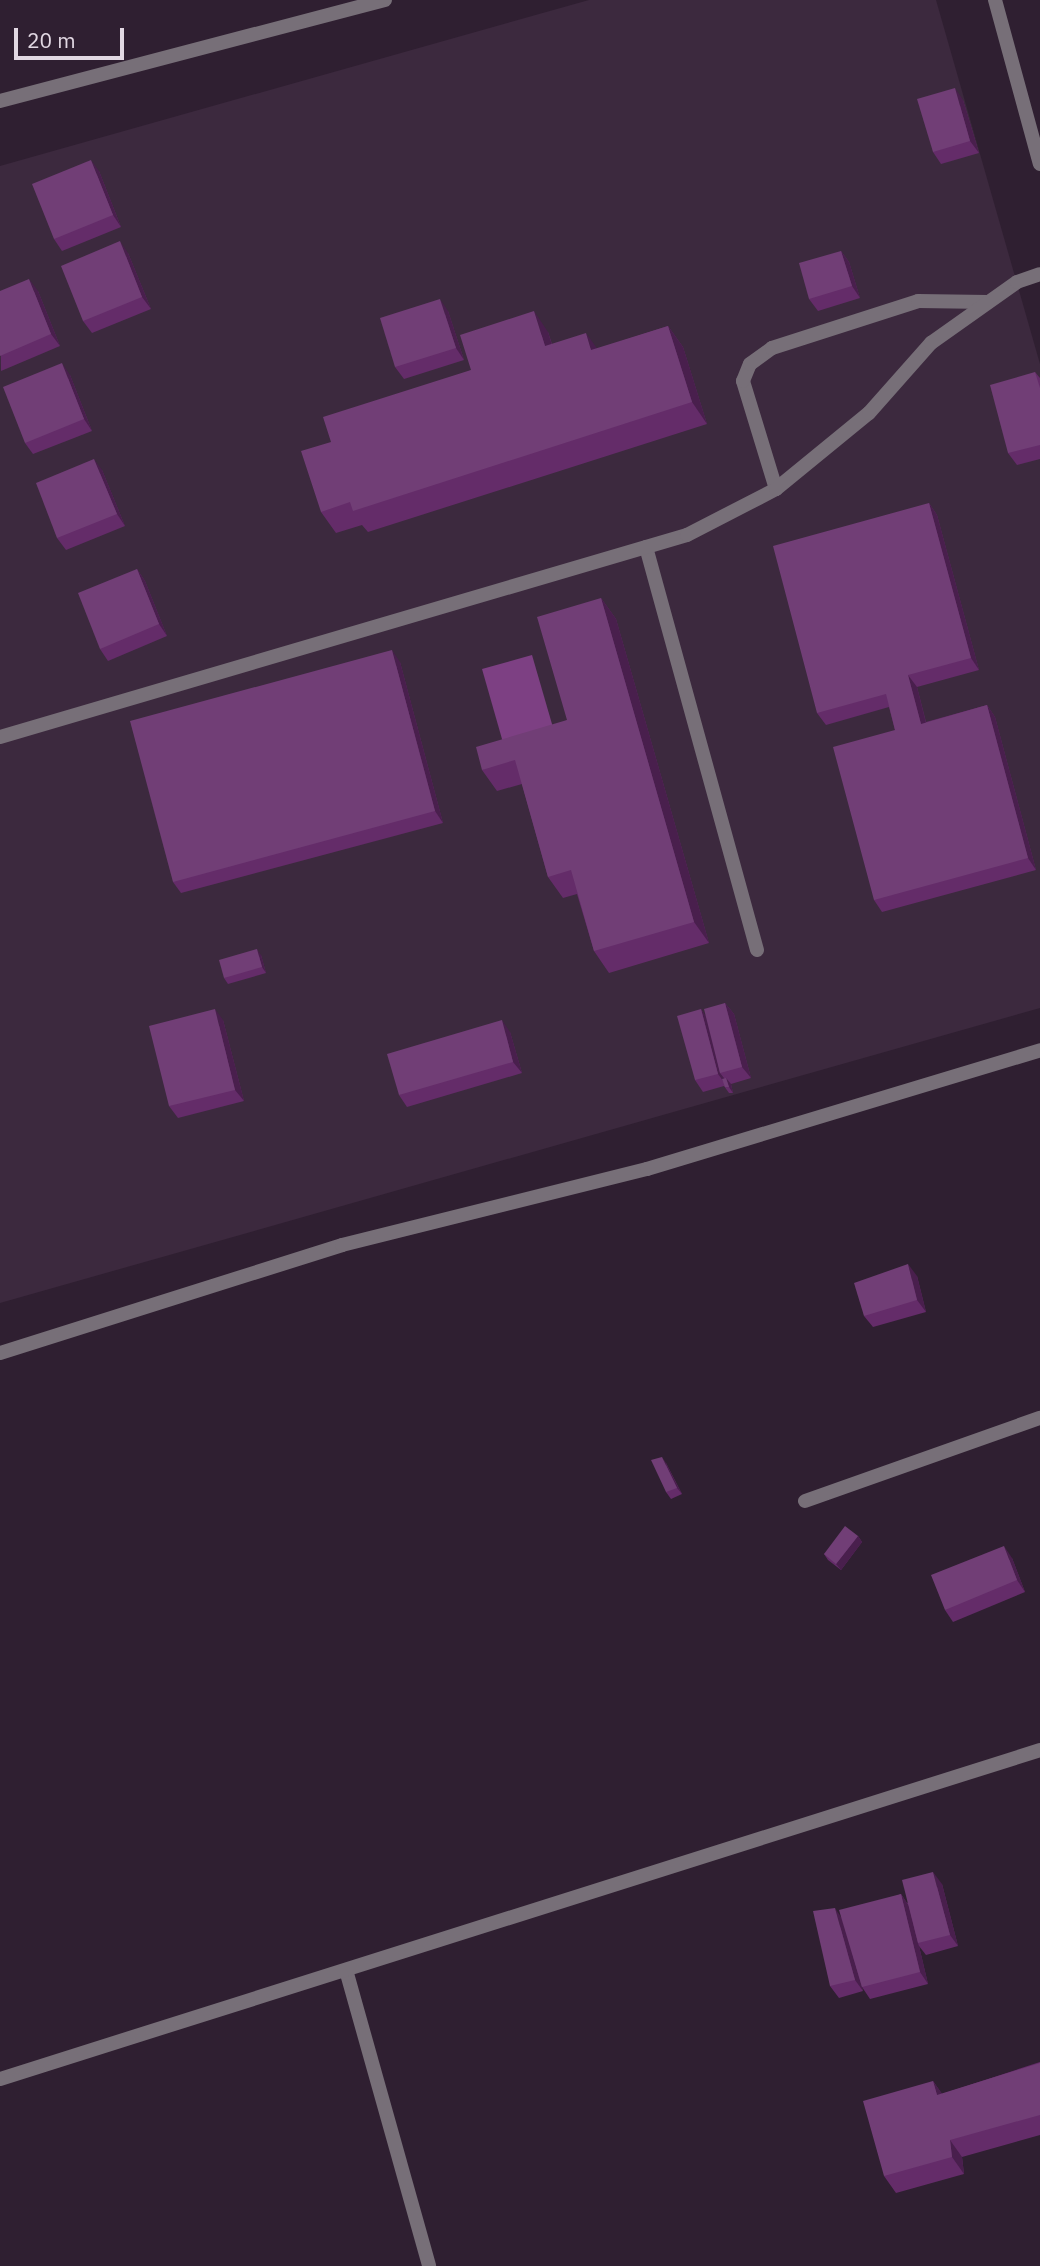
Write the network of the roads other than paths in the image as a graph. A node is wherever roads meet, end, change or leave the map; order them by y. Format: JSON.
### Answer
{"nodes":[{"id":1,"x":385,"y":0,"type":"edge"},
{"id":2,"x":995,"y":0,"type":"edge"},
{"id":3,"x":0,"y":101,"type":"edge"},
{"id":4,"x":1040,"y":164,"type":"edge"},
{"id":5,"x":1040,"y":274,"type":"edge"},
{"id":6,"x":988,"y":302,"type":"junction"},
{"id":7,"x":776,"y":489,"type":"junction"},
{"id":8,"x":646,"y":547,"type":"junction"},
{"id":9,"x":0,"y":737,"type":"edge"},
{"id":10,"x":757,"y":950,"type":"dead end"},
{"id":11,"x":1040,"y":1050,"type":"edge"},
{"id":12,"x":0,"y":1353,"type":"edge"},
{"id":13,"x":1040,"y":1419,"type":"edge"},
{"id":14,"x":805,"y":1501,"type":"dead end"},
{"id":15,"x":1040,"y":1750,"type":"edge"},
{"id":16,"x":346,"y":1970,"type":"junction"},
{"id":17,"x":0,"y":2080,"type":"edge"},
{"id":18,"x":429,"y":2266,"type":"edge"}],
"edges":[{"from":1,"to":3,"type":"street"},
{"from":2,"to":4,"type":"street"},
{"from":5,"to":6,"type":"street"},
{"from":6,"to":7,"type":"street"},
{"from":6,"to":7,"type":"street"},
{"from":7,"to":8,"type":"street"},
{"from":8,"to":9,"type":"street"},
{"from":8,"to":10,"type":"street"},
{"from":11,"to":12,"type":"street"},
{"from":13,"to":14,"type":"street"},
{"from":15,"to":16,"type":"street"},
{"from":16,"to":17,"type":"street"},
{"from":16,"to":18,"type":"street"}]}
